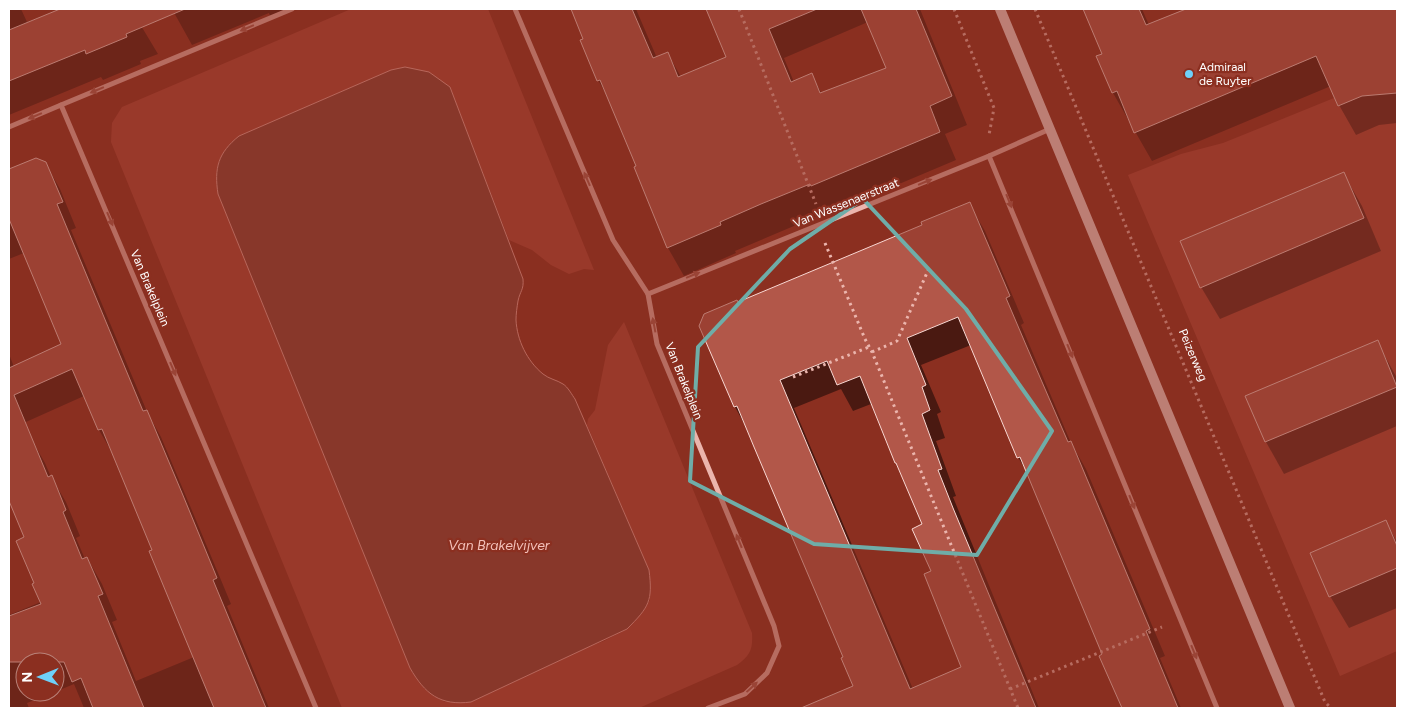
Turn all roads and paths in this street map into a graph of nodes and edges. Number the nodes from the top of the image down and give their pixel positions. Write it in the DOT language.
graph roads {
  1 [pos="292,9"];
  2 [pos="514,9"];
  3 [pos="739,9"];
  4 [pos="954,9"];
  5 [pos="1000,9"];
  6 [pos="1035,9"];
  7 [pos="61,105"];
  8 [pos="9,127"];
  9 [pos="1050,130"];
  10 [pos="989,156"];
  11 [pos="820,224"];
  12 [pos="930,266"];
  13 [pos="648,294"];
  14 [pos="869,347"];
  15 [pos="872,352"];
  16 [pos="793,377"];
  17 [pos="1180,619"];
  18 [pos="1010,689"];
  19 [pos="316,708"];
  20 [pos="708,708"];
  21 [pos="1018,708"];
  22 [pos="1217,708"];
  23 [pos="1290,708"];
  24 [pos="1331,708"];
  1 -- 7 [label="street, one-way"];
  13 -- 2 [label="street, Van Brakelplein, one-way"];
  3 -- 11 [label="path"];
  4 -- 10 [label="path"];
  5 -- 9 [label="main road"];
  6 -- 24 [label="path, Peizerweg"];
  7 -- 8 [label="street, one-way"];
  7 -- 19 [label="street, Van Brakelplein, one-way"];
  9 -- 10 [label="street, Van Wassenaerstraat"];
  9 -- 23 [label="main road"];
  11 -- 10 [label="street, Van Wassenaerstraat, one-way"];
  10 -- 17 [label="street, one-way"];
  13 -- 11 [label="street, Van Wassenaerstraat, one-way"];
  11 -- 14 [label="path"];
  12 -- 15 [label="path"];
  20 -- 13 [label="street, Van Brakelplein, one-way"];
  14 -- 15 [label="path"];
  14 -- 16 [label="path"];
  15 -- 18 [label="path"];
  17 -- 18 [label="path"];
  17 -- 22 [label="street, one-way"];
  18 -- 21 [label="path"];
}
